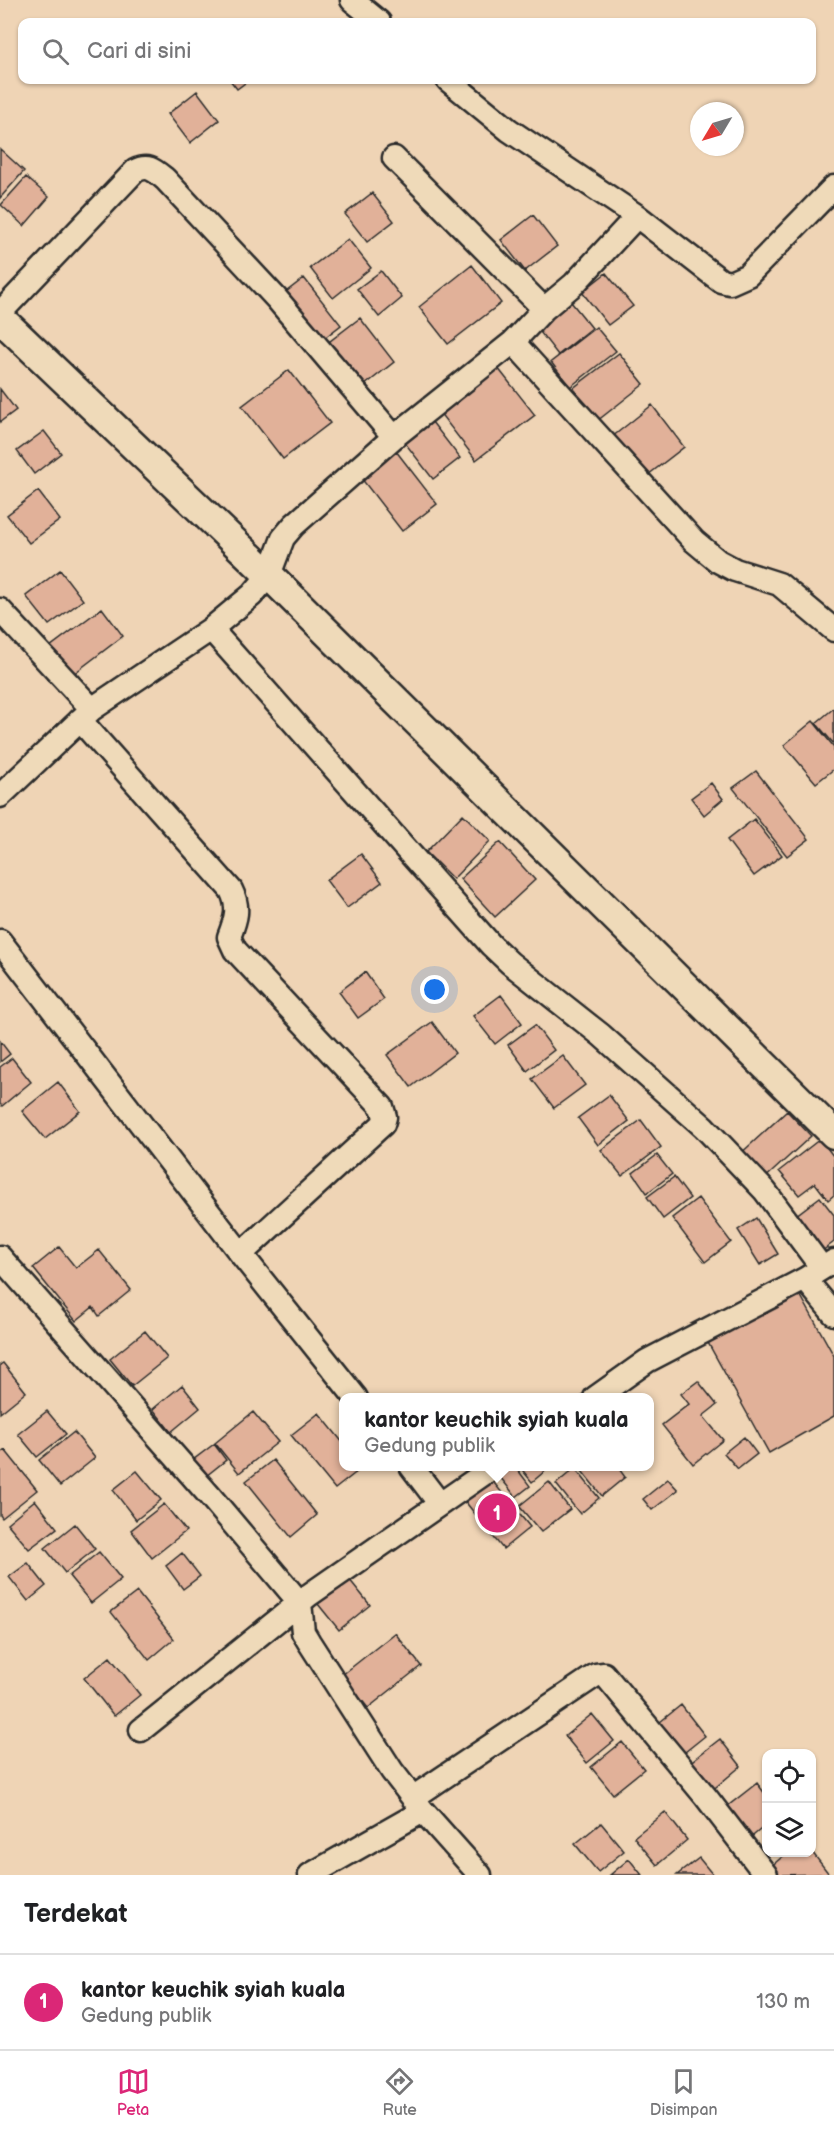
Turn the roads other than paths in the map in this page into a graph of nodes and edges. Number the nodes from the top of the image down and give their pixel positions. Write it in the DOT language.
graph roads {
  1 [pos="352,0"];
  2 [pos="374,18"];
  3 [pos="453,84"];
  4 [pos="394,158"];
  5 [pos="834,187"];
  6 [pos="637,216"];
  7 [pos="544,309"];
  8 [pos="0,313"];
  9 [pos="0,318"];
  10 [pos="513,342"];
  11 [pos="394,437"];
  12 [pos="269,575"];
  13 [pos="0,610"];
  14 [pos="211,629"];
  15 [pos="834,630"];
  16 [pos="86,715"];
  17 [pos="0,796"];
  18 [pos="0,941"];
  19 [pos="834,1134"];
  20 [pos="241,1254"];
  21 [pos="0,1257"];
  22 [pos="820,1269"];
  23 [pos="834,1314"];
  24 [pos="352,1393"];
  25 [pos="602,1393"];
  26 [pos="414,1471"];
  27 [pos="489,1471"];
  28 [pos="440,1504"];
  29 [pos="300,1602"];
  30 [pos="141,1730"];
  31 [pos="419,1804"];
  32 [pos="310,1875"];
  33 [pos="480,1875"];
  34 [pos="766,1875"];
  1 -- 2 [label="street"];
  3 -- 6 [label="street"];
  4 -- 7 [label="street"];
  5 -- 6 [label="street"];
  6 -- 7 [label="street"];
  7 -- 10 [label="street"];
  8 -- 11 [label="street"];
  9 -- 12 [label="street"];
  10 -- 11 [label="street"];
  10 -- 15 [label="street"];
  11 -- 12 [label="street"];
  12 -- 14 [label="street"];
  12 -- 19 [label="street"];
  13 -- 16 [label="street"];
  14 -- 16 [label="street"];
  14 -- 22 [label="street"];
  16 -- 17 [label="street"];
  16 -- 20 [label="street"];
  18 -- 20 [label="street"];
  20 -- 24 [label="street"];
  21 -- 29 [label="street"];
  22 -- 23 [label="street"];
  22 -- 25 [label="street"];
  26 -- 28 [label="street"];
  27 -- 28 [label="street"];
  28 -- 29 [label="street"];
  29 -- 30 [label="street"];
  29 -- 31 [label="street"];
  31 -- 32 [label="street"];
  31 -- 33 [label="street"];
  31 -- 34 [label="street"];
}
